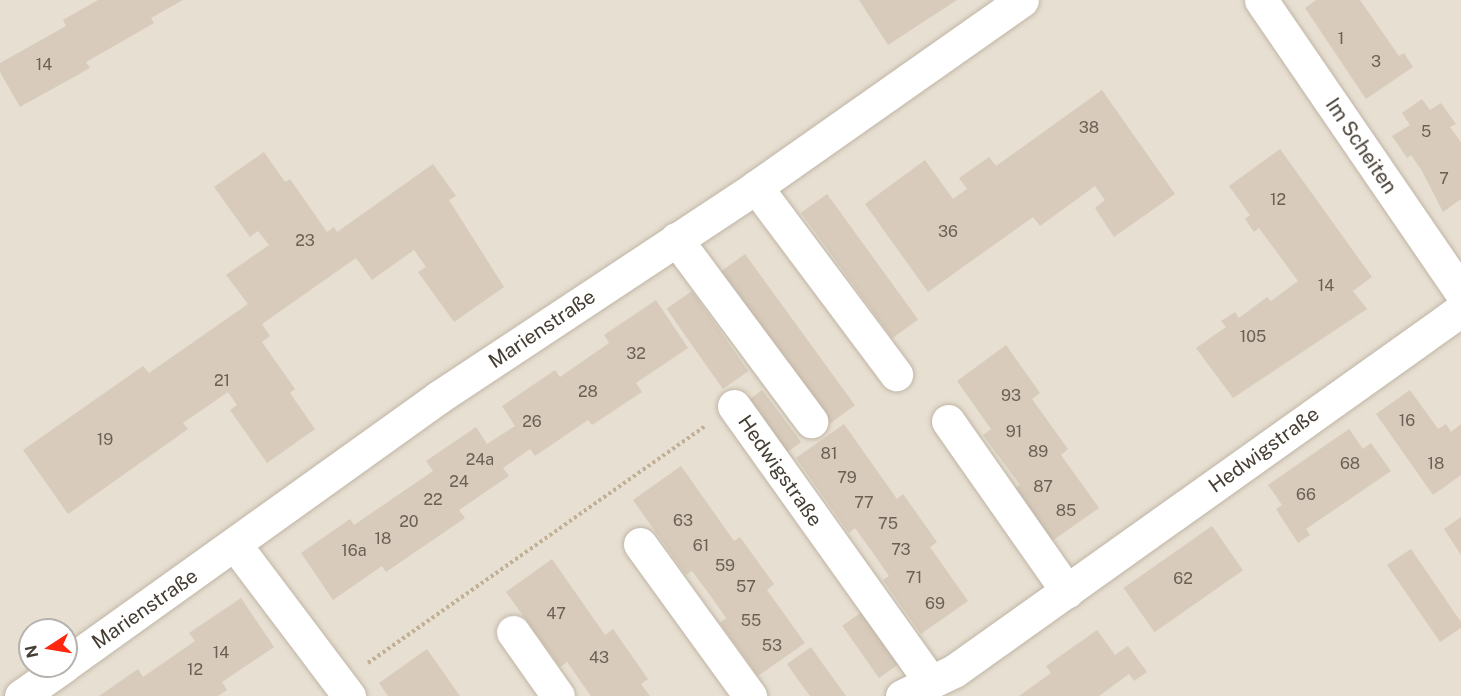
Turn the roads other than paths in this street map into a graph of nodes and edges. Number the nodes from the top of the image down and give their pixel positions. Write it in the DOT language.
graph roads {
  1 [pos="1022,0"];
  2 [pos="1261,0"];
  3 [pos="756,187"];
  4 [pos="676,239"];
  5 [pos="1461,292"];
  6 [pos="1461,310"];
  7 [pos="896,374"];
  8 [pos="734,406"];
  9 [pos="811,421"];
  10 [pos="948,421"];
  11 [pos="640,544"];
  12 [pos="236,546"];
  13 [pos="1067,591"];
  14 [pos="513,632"];
  15 [pos="78,656"];
  16 [pos="47,678"];
  17 [pos="345,689"];
  18 [pos="916,689"];
  19 [pos="21,696"];
  20 [pos="558,696"];
  21 [pos="750,696"];
  1 -- 3 [label="street, Marienstraße"];
  2 -- 5 [label="street, Im Scheiten"];
  3 -- 4 [label="street, Marienstraße"];
  3 -- 7 [label="street"];
  4 -- 9 [label="street"];
  4 -- 12 [label="street, Marienstraße"];
  6 -- 13 [label="street, Hedwigstraße"];
  8 -- 18 [label="street, Hedwigstraße"];
  10 -- 13 [label="street"];
  11 -- 21 [label="street"];
  12 -- 15 [label="street, Marienstraße"];
  12 -- 17 [label="street"];
  13 -- 18 [label="street, Hedwigstraße"];
  14 -- 20 [label="street"];
  16 -- 19 [label="street, Marienstraße"];
}
